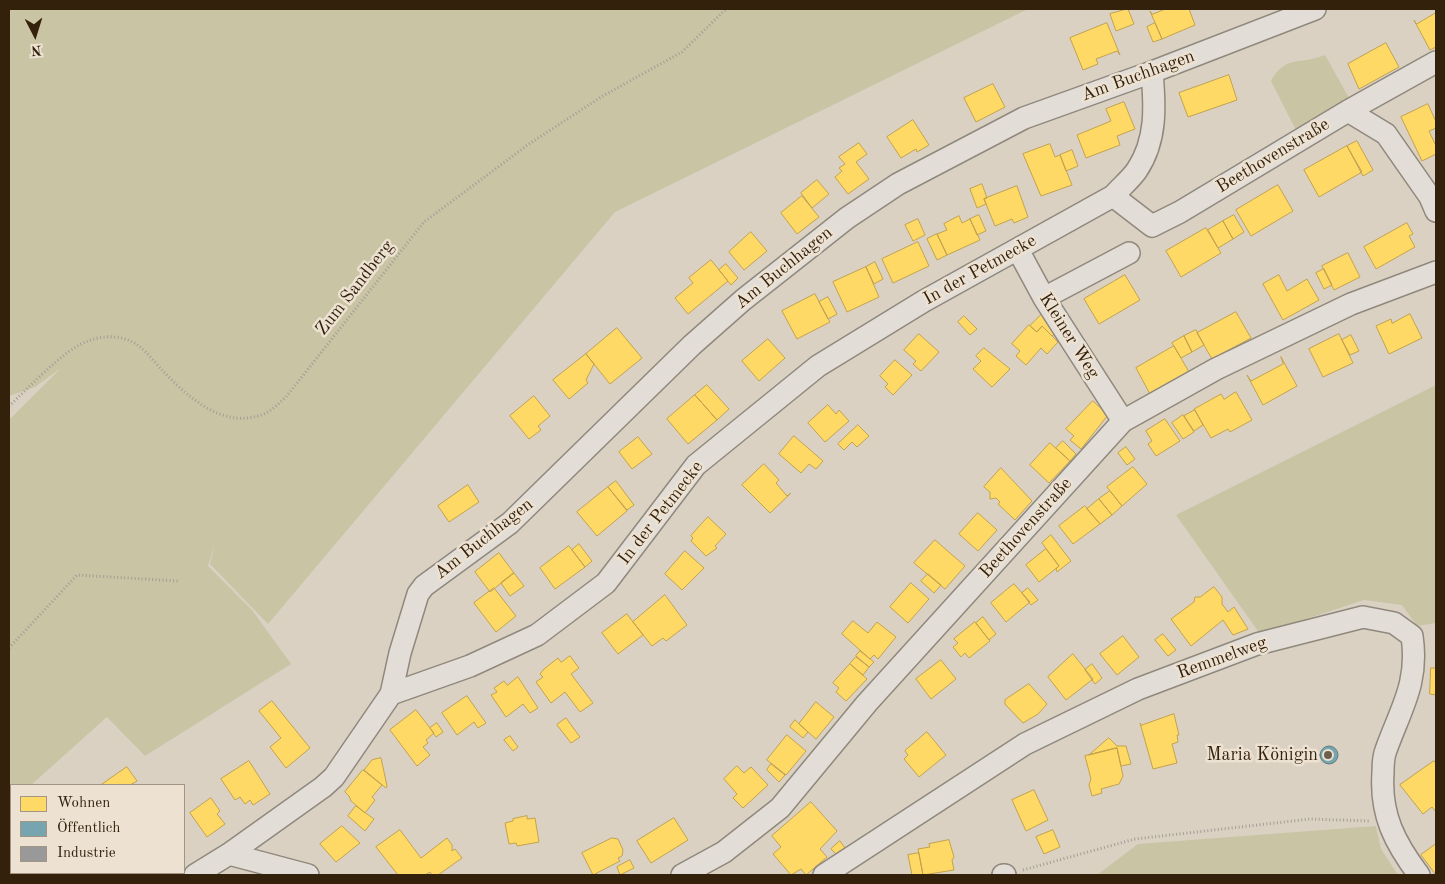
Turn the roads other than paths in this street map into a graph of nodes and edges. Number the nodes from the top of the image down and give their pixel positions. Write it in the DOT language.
graph roads {
  1 [pos="1315,9"];
  2 [pos="1436,62"];
  3 [pos="1152,72"];
  4 [pos="1348,111"];
  5 [pos="1113,196"];
  6 [pos="1436,211"];
  7 [pos="1018,250"];
  8 [pos="1129,253"];
  9 [pos="1436,272"];
  10 [pos="1044,298"];
  11 [pos="1123,421"];
  12 [pos="391,694"];
  13 [pos="229,854"];
  14 [pos="196,875"];
  15 [pos="308,875"];
  16 [pos="682,875"];
  17 [pos="824,875"];
  18 [pos="1419,875"];
  1 -- 3 [label="street, Am Buchhagen"];
  2 -- 4 [label="street, Beethovenstraße"];
  3 -- 5 [label="street, In der Petmecke"];
  3 -- 12 [label="street, Am Buchhagen"];
  4 -- 5 [label="street, Beethovenstraße"];
  4 -- 6 [label="street"];
  5 -- 7 [label="street, In der Petmecke"];
  7 -- 10 [label="street, Kleiner Weg"];
  7 -- 12 [label="street, In der Petmecke"];
  8 -- 10 [label="street"];
  9 -- 11 [label="street, Beethovenstraße"];
  10 -- 11 [label="street, Kleiner Weg"];
  11 -- 16 [label="street, Beethovenstraße"];
  12 -- 13 [label="street"];
  13 -- 14 [label="street"];
  13 -- 15 [label="street"];
  17 -- 18 [label="street, Remmelweg"];
}
